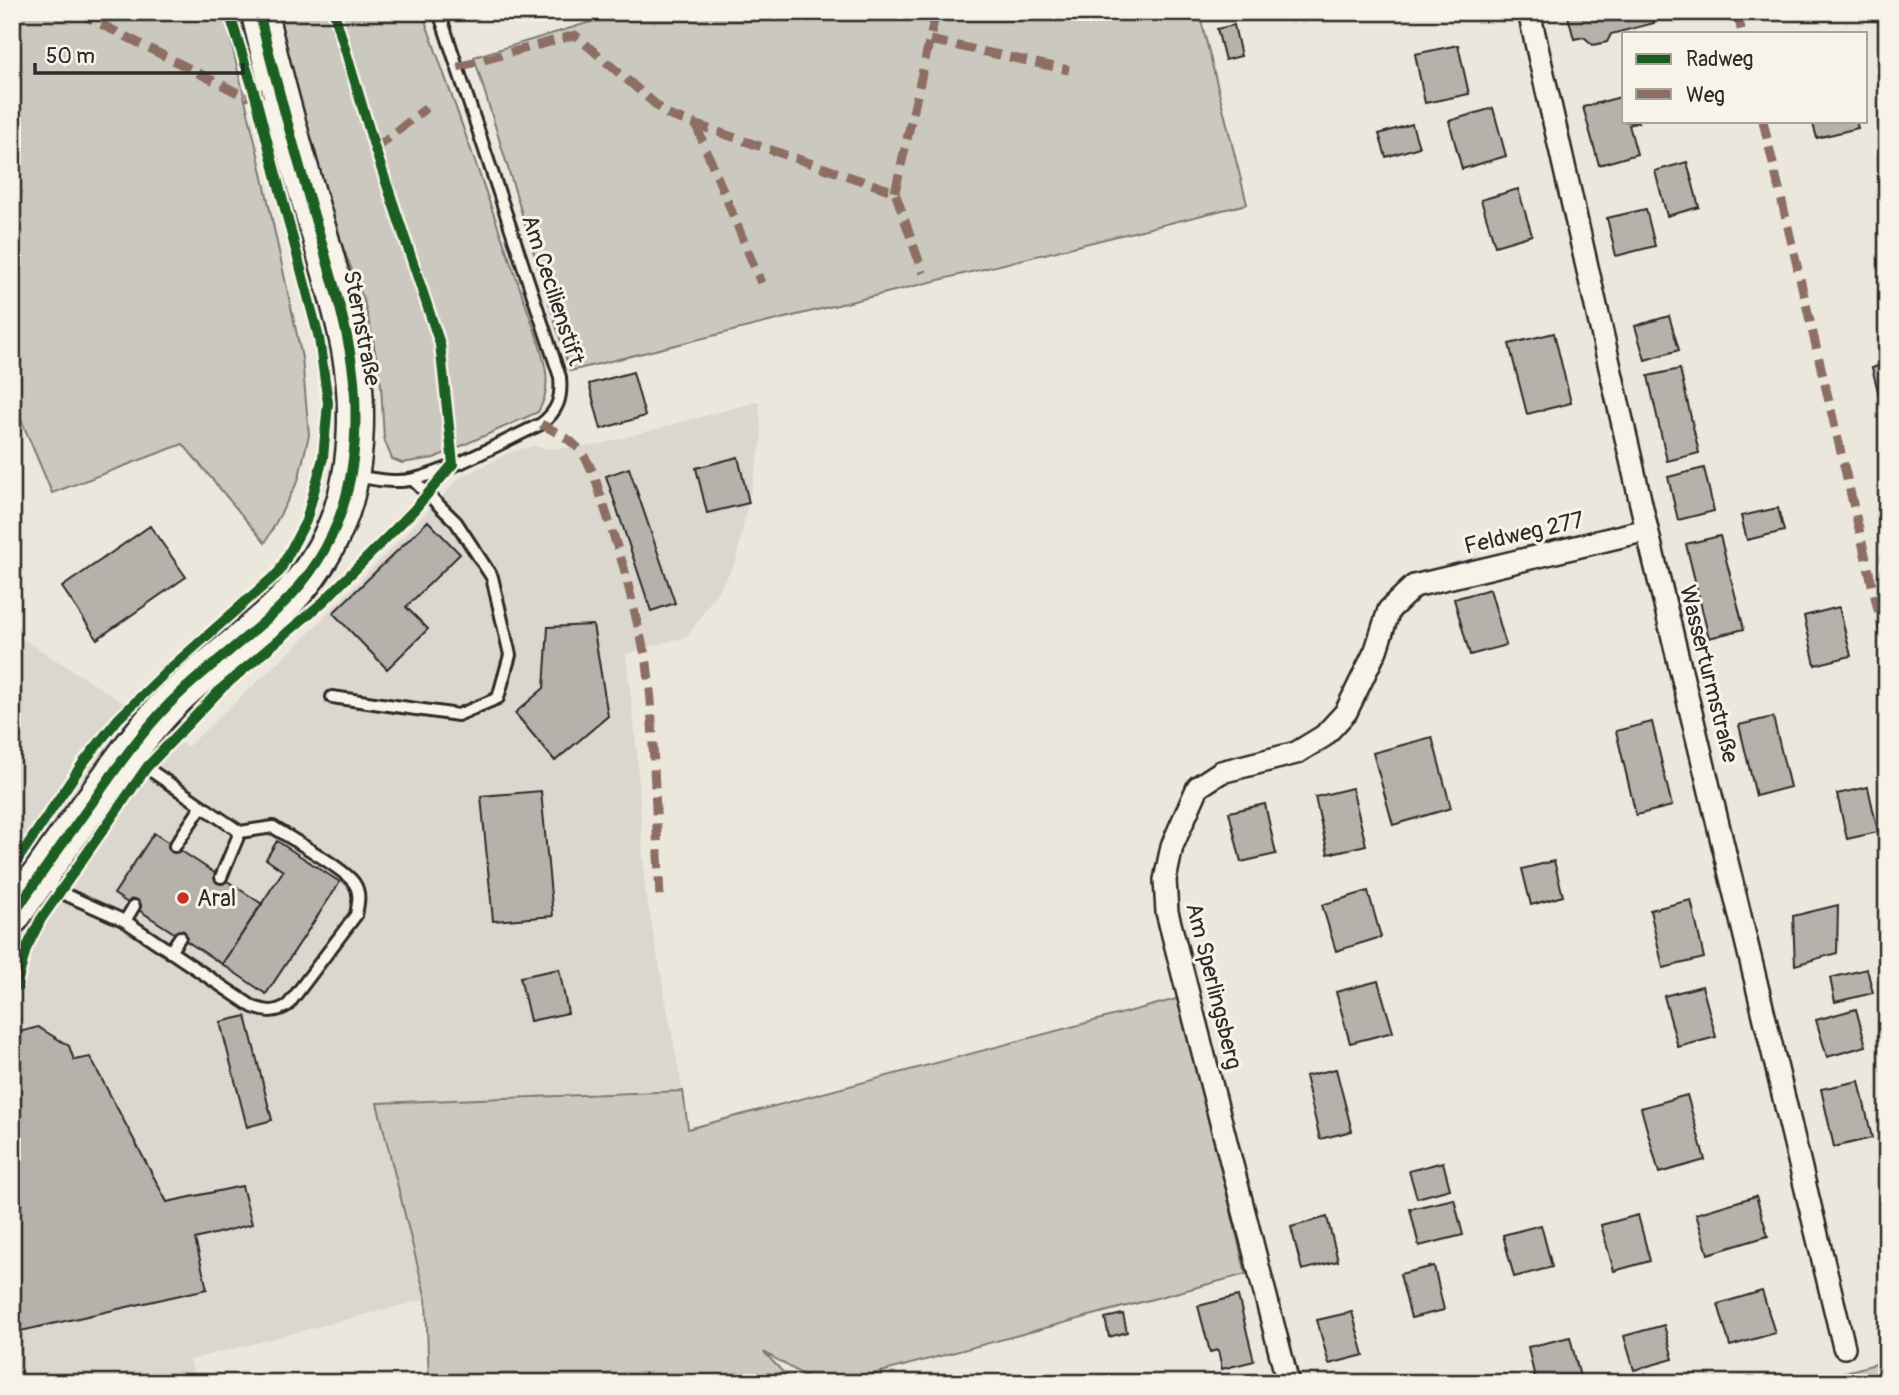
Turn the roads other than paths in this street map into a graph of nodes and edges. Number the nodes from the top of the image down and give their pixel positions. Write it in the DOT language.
graph roads {
  1 [pos="259,12"];
  2 [pos="439,12"];
  3 [pos="1529,12"];
  4 [pos="351,476"];
  5 [pos="413,480"];
  6 [pos="1647,530"];
  7 [pos="1414,586"];
  8 [pos="332,697"];
  9 [pos="127,754"];
  10 [pos="202,806"];
  11 [pos="240,832"];
  12 [pos="175,846"];
  13 [pos="39,877"];
  14 [pos="221,877"];
  15 [pos="134,906"];
  16 [pos="12,916"];
  17 [pos="124,920"];
  18 [pos="180,937"];
  19 [pos="170,952"];
  20 [pos="1844,1347"];
  21 [pos="1288,1383"];
  1 -- 4 [label="main road, Sternstraße"];
  2 -- 5 [label="lane, Am Cecilienstift"];
  3 -- 6 [label="street, Wasserturmstraße"];
  4 -- 5 [label="lane, Am Cecilienstift"];
  4 -- 9 [label="main road, Sternstraße"];
  5 -- 8 [label="lane"];
  6 -- 7 [label="street, Feldweg 277"];
  6 -- 20 [label="street, Wasserturmstraße"];
  7 -- 21 [label="street, Am Sperlingsberg"];
  9 -- 10 [label="lane"];
  9 -- 13 [label="main road, Sternstraße"];
  10 -- 11 [label="lane"];
  10 -- 12 [label="lane"];
  11 -- 14 [label="lane"];
  11 -- 19 [label="lane"];
  13 -- 16 [label="main road, Sternstraße"];
  13 -- 17 [label="lane"];
  15 -- 17 [label="lane"];
  17 -- 19 [label="lane"];
  18 -- 19 [label="lane"];
}
